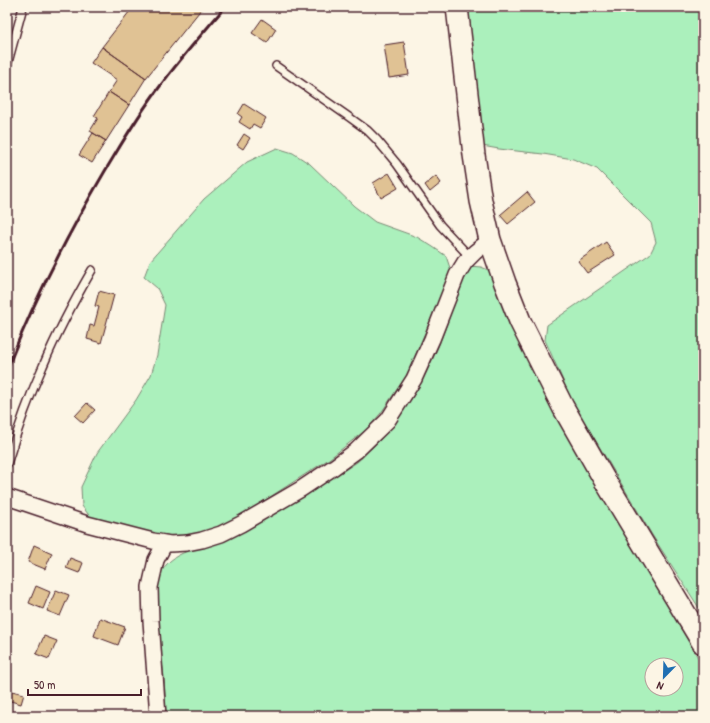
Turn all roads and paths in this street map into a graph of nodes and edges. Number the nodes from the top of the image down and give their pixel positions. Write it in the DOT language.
graph roads {
  1 [pos="23,7"];
  2 [pos="457,7"];
  3 [pos="7,66"];
  4 [pos="276,66"];
  5 [pos="490,240"];
  6 [pos="470,257"];
  7 [pos="92,270"];
  8 [pos="7,464"];
  9 [pos="7,497"];
  10 [pos="164,543"];
  11 [pos="703,643"];
  12 [pos="158,716"];
  1 -- 3 [label="lane"];
  2 -- 5 [label="street"];
  4 -- 6 [label="lane"];
  5 -- 6 [label="street"];
  5 -- 11 [label="street"];
  6 -- 10 [label="street"];
  7 -- 8 [label="lane"];
  9 -- 10 [label="street"];
  10 -- 12 [label="street"];
}
